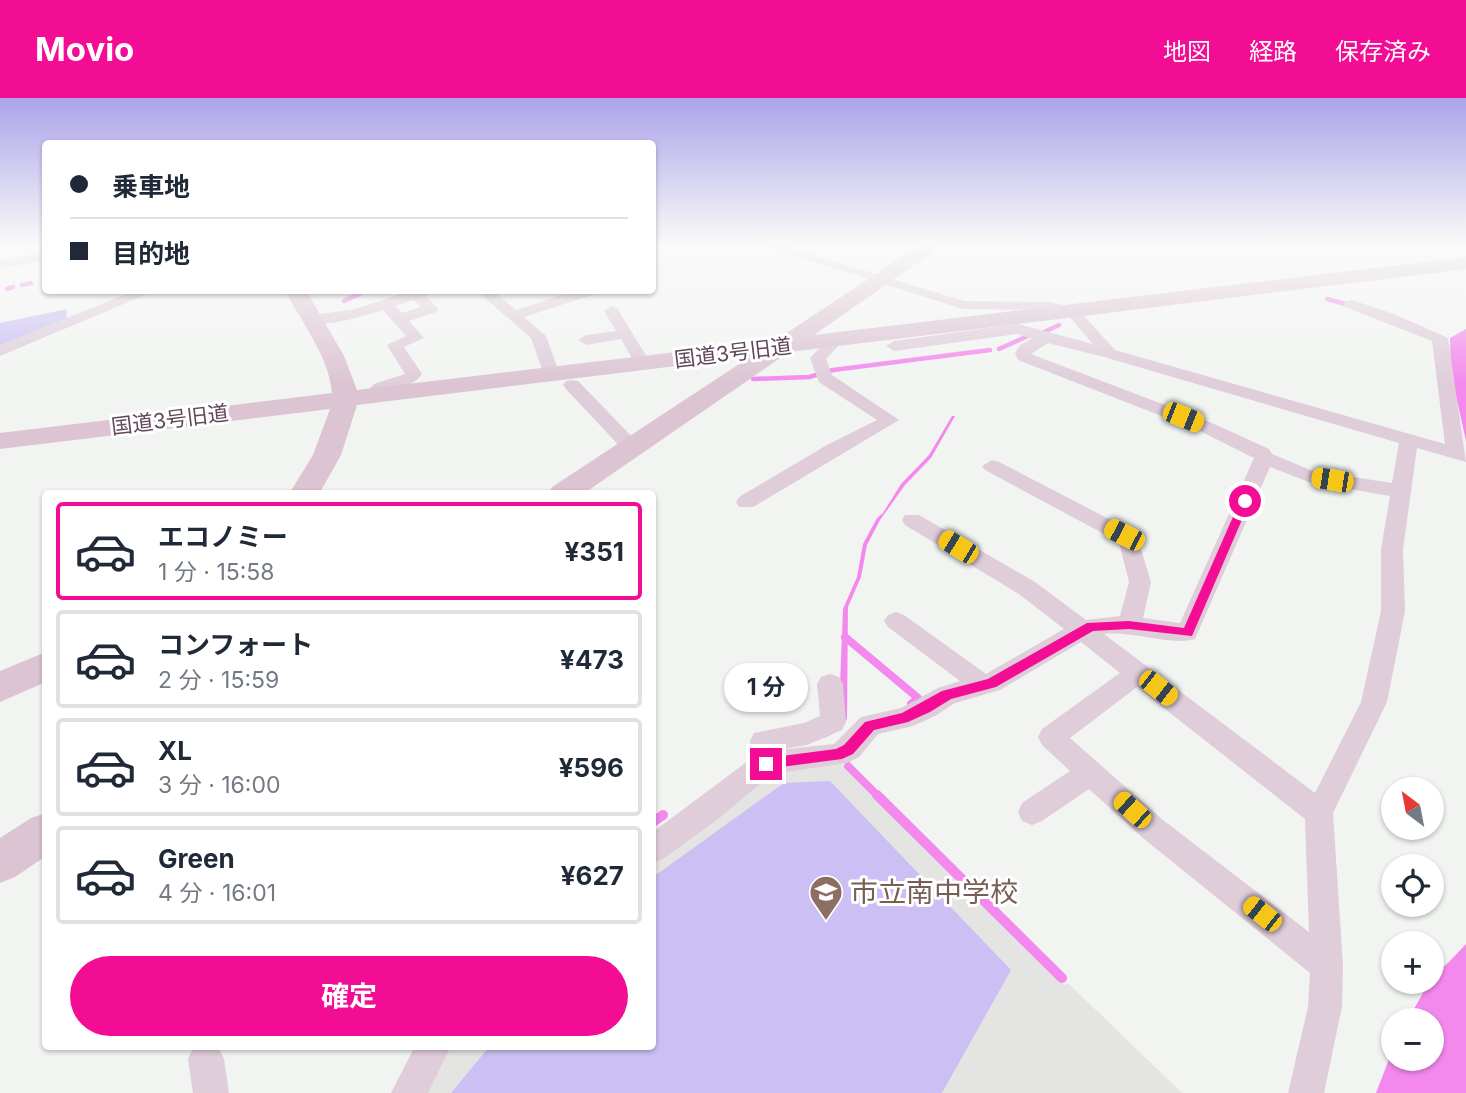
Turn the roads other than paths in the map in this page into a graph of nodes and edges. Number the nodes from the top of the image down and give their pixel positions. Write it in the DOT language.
graph roads {
  1 [pos="876,291"];
  2 [pos="919,291"];
  3 [pos="1233,291"];
  4 [pos="140,294"];
  5 [pos="297,294"];
  6 [pos="488,294"];
  7 [pos="580,294"];
  8 [pos="425,295"];
  9 [pos="1350,304"];
  10 [pos="612,311"];
  11 [pos="1072,311"];
  12 [pos="394,314"];
  13 [pos="514,315"];
  14 [pos="311,320"];
  15 [pos="625,334"];
  16 [pos="859,335"];
  17 [pos="1046,338"];
  18 [pos="586,340"];
  19 [pos="782,347"];
  20 [pos="0,351"];
  21 [pos="1109,354"];
  22 [pos="905,361"];
  23 [pos="643,365"];
  24 [pos="562,380"];
  25 [pos="372,396"];
  26 [pos="344,399"];
  27 [pos="1409,440"];
  28 [pos="0,441"];
  29 [pos="632,448"];
  30 [pos="1461,454"];
  31 [pos="1264,458"];
  32 [pos="992,466"];
  33 [pos="306,490"];
  34 [pos="568,490"];
  35 [pos="1401,491"];
  36 [pos="746,502"];
  37 [pos="912,520"];
  38 [pos="1124,535"];
  39 [pos="1097,540"];
  40 [pos="896,621"];
  41 [pos="1129,625"];
  42 [pos="1083,630"];
  43 [pos="42,668"];
  44 [pos="1138,673"];
  45 [pos="830,684"];
  46 [pos="983,685"];
  47 [pos="0,687"];
  48 [pos="766,764"];
  49 [pos="1090,773"];
  50 [pos="1032,812"];
  51 [pos="1318,813"];
  52 [pos="42,835"];
  53 [pos="656,847"];
  54 [pos="0,862"];
  55 [pos="1327,965"];
  56 [pos="432,1050"];
  57 [pos="409,1093"];
  58 [pos="1306,1093"];
  1 -- 16 [label="street"];
  2 -- 11 [label="street"];
  3 -- 11 [label="street, 国道3号旧道"];
  4 -- 20 [label="street"];
  5 -- 14 [label="street"];
  6 -- 13 [label="street"];
  7 -- 13 [label="street"];
  8 -- 12 [label="street"];
  8 -- 14 [label="street"];
  9 -- 30 [label="street"];
  10 -- 15 [label="street"];
  11 -- 16 [label="street, 国道3号旧道"];
  11 -- 21 [label="street"];
  12 -- 25 [label="street"];
  13 -- 24 [label="street"];
  14 -- 26 [label="street"];
  15 -- 18 [label="street"];
  15 -- 23 [label="street"];
  16 -- 17 [label="street"];
  16 -- 19 [label="street, 国道3号旧道"];
  16 -- 22 [label="street"];
  16 -- 36 [label="street"];
  17 -- 21 [label="street"];
  17 -- 31 [label="street"];
  19 -- 23 [label="street, 国道3号旧道"];
  19 -- 29 [label="street"];
  21 -- 27 [label="street"];
  23 -- 24 [label="street, 国道3号旧道"];
  24 -- 25 [label="street, 国道3号旧道"];
  24 -- 29 [label="street"];
  25 -- 26 [label="street, 国道3号旧道"];
  26 -- 28 [label="street, 国道3号旧道"];
  26 -- 33 [label="street"];
  27 -- 30 [label="street"];
  27 -- 35 [label="street"];
  29 -- 34 [label="street"];
  31 -- 35 [label="street"];
  31 -- 41 [label="street"];
  32 -- 38 [label="street"];
  35 -- 51 [label="street"];
  37 -- 42 [label="street"];
  38 -- 39 [label="street"];
  38 -- 41 [label="street"];
  40 -- 46 [label="street"];
  41 -- 42 [label="street"];
  42 -- 44 [label="street"];
  42 -- 46 [label="street"];
  43 -- 47 [label="street"];
  44 -- 49 [label="street"];
  44 -- 51 [label="street"];
  45 -- 48 [label="street"];
  46 -- 48 [label="street"];
  48 -- 53 [label="street"];
  49 -- 50 [label="street"];
  49 -- 55 [label="street"];
  51 -- 55 [label="street"];
  52 -- 54 [label="street"];
  55 -- 58 [label="street"];
  56 -- 57 [label="street"];
}
